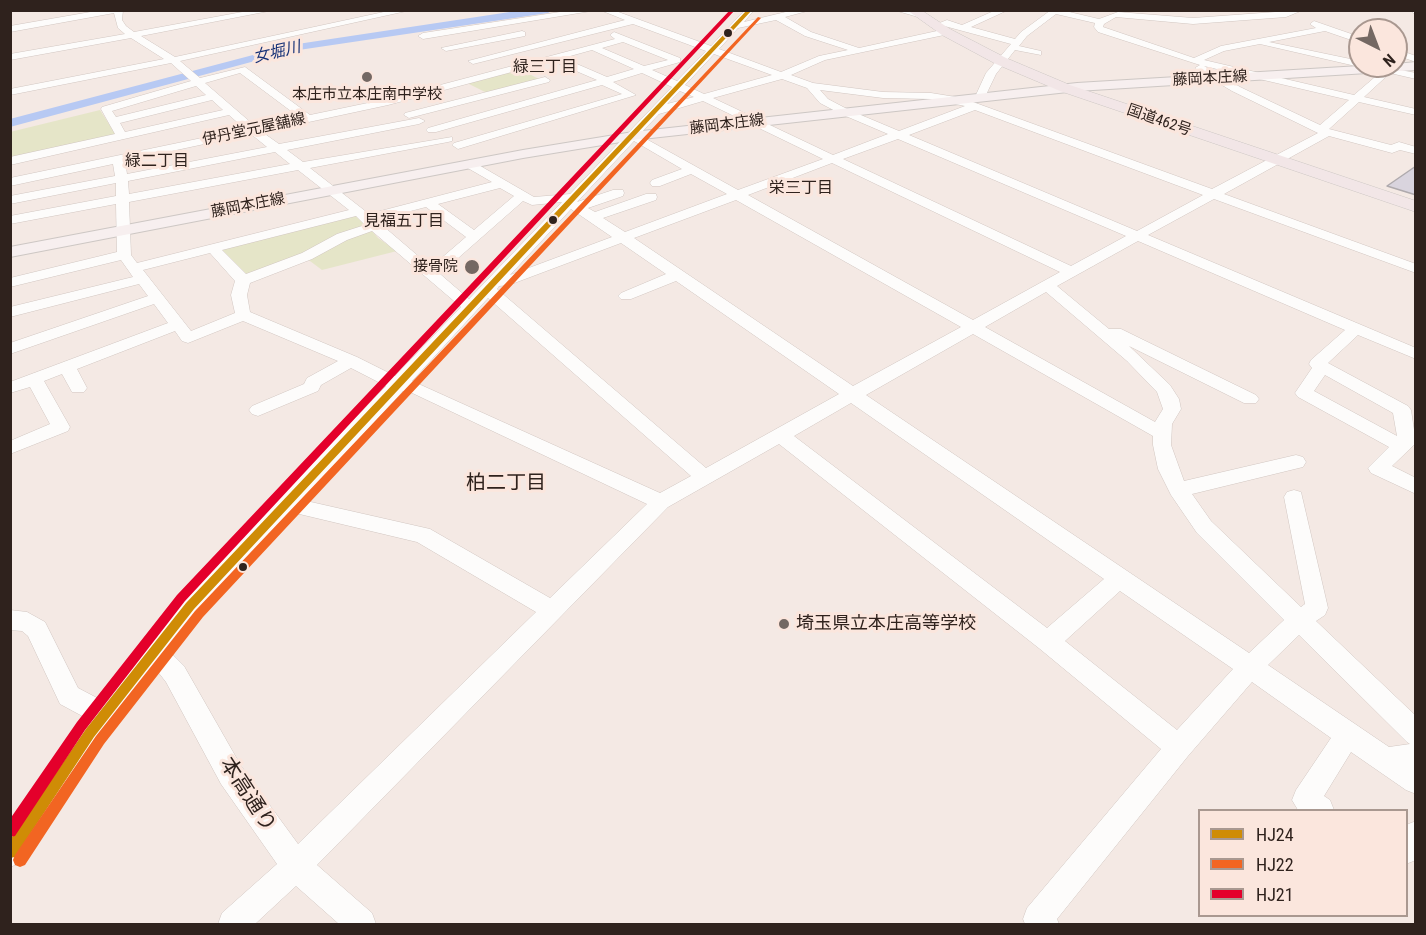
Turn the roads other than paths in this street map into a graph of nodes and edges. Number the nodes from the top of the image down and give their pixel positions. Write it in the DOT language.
graph roads {
  1 [pos="270,10"];
  2 [pos="407,10"];
  3 [pos="593,10"];
  4 [pos="604,10"];
  5 [pos="637,10"];
  6 [pos="750,10"];
  7 [pos="807,10"];
  8 [pos="898,10"];
  9 [pos="1004,10"];
  10 [pos="1131,10"];
  11 [pos="1299,10"];
  12 [pos="118,11"];
  13 [pos="1057,11"];
  14 [pos="917,12"];
  15 [pos="380,13"];
  16 [pos="1286,14"];
  17 [pos="618,15"];
  18 [pos="1118,15"];
  19 [pos="561,16"];
  20 [pos="778,17"];
  21 [pos="520,21"];
  22 [pos="633,21"];
  23 [pos="1193,21"];
  24 [pos="1100,22"];
  25 [pos="398,23"];
  26 [pos="736,26"];
  27 [pos="944,28"];
  28 [pos="962,28"];
  29 [pos="1217,28"];
  30 [pos="1327,28"];
  31 [pos="10,29"];
  32 [pos="598,29"];
  33 [pos="531,32"];
  34 [pos="134,36"];
  35 [pos="1348,36"];
  36 [pos="564,38"];
  37 [pos="624,39"];
  38 [pos="1260,42"];
  39 [pos="592,47"];
  40 [pos="446,48"];
  41 [pos="713,50"];
  42 [pos="863,50"];
  43 [pos="1009,52"];
  44 [pos="1038,52"];
  45 [pos="10,57"];
  46 [pos="554,58"];
  47 [pos="173,60"];
  48 [pos="472,61"];
  49 [pos="674,61"];
  50 [pos="1194,61"];
  51 [pos="1348,61"];
  52 [pos="519,67"];
  53 [pos="695,69"];
  54 [pos="1348,70"];
  55 [pos="644,71"];
  56 [pos="496,74"];
  57 [pos="780,76"];
  58 [pos="1262,76"];
  59 [pos="1415,76"];
  60 [pos="1216,78"];
  61 [pos="1371,78"];
  62 [pos="545,80"];
  63 [pos="196,81"];
  64 [pos="463,82"];
  65 [pos="607,82"];
  66 [pos="1406,85"];
  67 [pos="679,86"];
  68 [pos="811,86"];
  69 [pos="1071,88"];
  70 [pos="10,92"];
  71 [pos="570,93"];
  72 [pos="1397,94"];
  73 [pos="487,95"];
  74 [pos="214,96"];
  75 [pos="704,98"];
  76 [pos="1356,98"];
  77 [pos="958,99"];
  78 [pos="977,101"];
  79 [pos="388,102"];
  80 [pos="1386,105"];
  81 [pos="231,111"];
  82 [pos="656,111"];
  83 [pos="845,112"];
  84 [pos="1416,112"];
  85 [pos="308,118"];
  86 [pos="414,118"];
  87 [pos="114,121"];
  88 [pos="753,121"];
  89 [pos="432,130"];
  90 [pos="254,131"];
  91 [pos="1324,131"];
  92 [pos="122,135"];
  93 [pos="898,135"];
  94 [pos="633,136"];
  95 [pos="453,142"];
  96 [pos="277,149"];
  97 [pos="1416,151"];
  98 [pos="1281,158"];
  99 [pos="118,159"];
  100 [pos="834,159"];
  101 [pos="10,161"];
  102 [pos="476,163"];
  103 [pos="303,167"];
  104 [pos="690,170"];
  105 [pos="122,179"];
  106 [pos="10,182"];
  107 [pos="502,183"];
  108 [pos="656,183"];
  109 [pos="333,190"];
  110 [pos="618,193"];
  111 [pos="1214,194"];
  112 [pos="523,195"];
  113 [pos="736,195"];
  114 [pos="651,197"];
  115 [pos="10,200"];
  116 [pos="122,200"];
  117 [pos="429,203"];
  118 [pos="574,203"];
  119 [pos="1416,204"];
  120 [pos="593,217"];
  121 [pos="367,218"];
  122 [pos="10,220"];
  123 [pos="123,230"];
  124 [pos="473,236"];
  125 [pos="1137,236"];
  126 [pos="623,238"];
  127 [pos="213,248"];
  128 [pos="10,252"];
  129 [pos="133,267"];
  130 [pos="1416,269"];
  131 [pos="1071,272"];
  132 [pos="432,274"];
  133 [pos="677,274"];
  134 [pos="243,280"];
  135 [pos="10,283"];
  136 [pos="1047,285"];
  137 [pos="492,286"];
  138 [pos="626,296"];
  139 [pos="156,298"];
  140 [pos="470,308"];
  141 [pos="10,312"];
  142 [pos="243,315"];
  143 [pos="1084,317"];
  144 [pos="177,325"];
  145 [pos="971,327"];
  146 [pos="1356,329"];
  147 [pos="10,349"];
  148 [pos="1416,354"];
  149 [pos="351,361"];
  150 [pos="1322,366"];
  151 [pos="67,367"];
  152 [pos="34,379"];
  153 [pos="399,385"];
  154 [pos="10,388"];
  155 [pos="78,388"];
  156 [pos="851,395"];
  157 [pos="1250,399"];
  158 [pos="258,410"];
  159 [pos="1163,434"];
  160 [pos="779,435"];
  161 [pos="1401,446"];
  162 [pos="10,447"];
  163 [pos="1296,462"];
  164 [pos="704,477"];
  165 [pos="1416,487"];
  166 [pos="1178,490"];
  167 [pos="1294,497"];
  168 [pos="661,502"];
  169 [pos="286,504"];
  170 [pos="1120,578"];
  171 [pos="553,611"];
  172 [pos="1300,619"];
  173 [pos="10,620"];
  174 [pos="1048,642"];
  175 [pos="151,653"];
  176 [pos="1250,667"];
  177 [pos="104,714"];
  178 [pos="1412,728"];
  179 [pos="1348,734"];
  180 [pos="1179,747"];
  181 [pos="1416,755"];
  182 [pos="1386,760"];
  183 [pos="1416,781"];
  184 [pos="1319,809"];
  185 [pos="10,853"];
  186 [pos="296,866"];
  187 [pos="233,924"];
  188 [pos="361,924"];
  189 [pos="1044,924"];
  1 -- 34 [label="street"];
  2 -- 15 [label="street"];
  3 -- 19 [label="street"];
  4 -- 17 [label="street"];
  5 -- 17 [label="street"];
  6 -- 26 [label="street"];
  7 -- 20 [label="street"];
  8 -- 14 [label="street"];
  9 -- 28 [label="street"];
  10 -- 18 [label="street"];
  11 -- 16 [label="street"];
  12 -- 31 [label="street"];
  12 -- 34 [label="street"];
  13 -- 24 [label="street"];
  13 -- 43 [label="street"];
  14 -- 27 [label="highway, 国道462号"];
  15 -- 25 [label="street"];
  15 -- 47 [label="street"];
  16 -- 23 [label="street"];
  16 -- 30 [label="street"];
  17 -- 22 [label="street"];
  18 -- 23 [label="street"];
  18 -- 24 [label="street"];
  19 -- 21 [label="street"];
  19 -- 32 [label="street"];
  20 -- 26 [label="street"];
  20 -- 42 [label="street"];
  21 -- 36 [label="street"];
  21 -- 40 [label="street"];
  22 -- 32 [label="street"];
  22 -- 41 [label="street"];
  23 -- 29 [label="street"];
  24 -- 50 [label="street"];
  26 -- 41 [label="street"];
  27 -- 28 [label="street"];
  27 -- 42 [label="street"];
  27 -- 43 [label="highway, 国道462号"];
  28 -- 43 [label="street"];
  30 -- 35 [label="street"];
  30 -- 38 [label="street"];
  32 -- 36 [label="street"];
  32 -- 37 [label="street"];
  33 -- 40 [label="street"];
  34 -- 45 [label="street"];
  34 -- 47 [label="street"];
  36 -- 48 [label="street"];
  37 -- 39 [label="street, 伊丹堂元屋舗線"];
  37 -- 49 [label="street"];
  38 -- 50 [label="street"];
  38 -- 51 [label="street"];
  39 -- 46 [label="street, 伊丹堂元屋舗線"];
  39 -- 55 [label="street"];
  40 -- 48 [label="street"];
  41 -- 53 [label="street"];
  41 -- 57 [label="street"];
  42 -- 57 [label="street"];
  43 -- 44 [label="street"];
  43 -- 69 [label="highway, 国道462号"];
  43 -- 78 [label="street"];
  46 -- 52 [label="street, 伊丹堂元屋舗線"];
  46 -- 65 [label="street"];
  47 -- 63 [label="street"];
  47 -- 70 [label="street"];
  48 -- 56 [label="street"];
  49 -- 53 [label="street"];
  49 -- 55 [label="street"];
  50 -- 58 [label="street"];
  50 -- 60 [label="street"];
  52 -- 56 [label="street, 伊丹堂元屋舗線"];
  52 -- 62 [label="street"];
  53 -- 67 [label="street"];
  54 -- 58 [label="main road, 藤岡本庄線"];
  55 -- 65 [label="street"];
  55 -- 67 [label="street"];
  56 -- 64 [label="street, 伊丹堂元屋舗線"];
  57 -- 68 [label="street"];
  57 -- 75 [label="street"];
  58 -- 60 [label="main road, 藤岡本庄線"];
  58 -- 76 [label="street"];
  59 -- 66 [label="street"];
  60 -- 69 [label="main road, 藤岡本庄線"];
  60 -- 91 [label="street"];
  61 -- 76 [label="street"];
  62 -- 71 [label="street"];
  62 -- 73 [label="street"];
  63 -- 74 [label="street"];
  63 -- 85 [label="street"];
  63 -- 87 [label="street"];
  64 -- 73 [label="street"];
  64 -- 79 [label="street, 伊丹堂元屋舗線"];
  65 -- 71 [label="street"];
  65 -- 95 [label="street"];
  67 -- 75 [label="street"];
  67 -- 82 [label="street"];
  68 -- 77 [label="street"];
  68 -- 83 [label="street"];
  69 -- 78 [label="main road, 藤岡本庄線"];
  69 -- 98 [label="highway, 国道462号"];
  71 -- 89 [label="street"];
  72 -- 80 [label="street"];
  73 -- 86 [label="street"];
  74 -- 81 [label="street"];
  74 -- 87 [label="street"];
  75 -- 82 [label="street"];
  75 -- 88 [label="street"];
  76 -- 80 [label="street"];
  76 -- 91 [label="street"];
  77 -- 78 [label="main road, 藤岡本庄線"];
  77 -- 83 [label="main road, 藤岡本庄線"];
  78 -- 93 [label="street"];
  78 -- 111 [label="street"];
  79 -- 85 [label="street, 伊丹堂元屋舗線"];
  79 -- 86 [label="street"];
  80 -- 84 [label="street"];
  81 -- 90 [label="street"];
  81 -- 92 [label="street"];
  82 -- 94 [label="street"];
  83 -- 88 [label="main road, 藤岡本庄線"];
  83 -- 93 [label="street"];
  85 -- 90 [label="street, 伊丹堂元屋舗線"];
  86 -- 89 [label="street"];
  86 -- 96 [label="street"];
  87 -- 92 [label="street"];
  88 -- 94 [label="main road, 藤岡本庄線"];
  88 -- 100 [label="street"];
  89 -- 95 [label="street"];
  90 -- 96 [label="street"];
  90 -- 99 [label="street, 伊丹堂元屋舗線"];
  91 -- 97 [label="street"];
  91 -- 98 [label="street"];
  92 -- 101 [label="street"];
  93 -- 100 [label="street"];
  93 -- 125 [label="street"];
  94 -- 102 [label="main road, 藤岡本庄線"];
  94 -- 104 [label="street"];
  94 -- 118 [label="street"];
  95 -- 102 [label="street"];
  95 -- 103 [label="street"];
  96 -- 103 [label="street"];
  96 -- 105 [label="street"];
  98 -- 111 [label="street"];
  98 -- 119 [label="highway, 国道462号"];
  99 -- 105 [label="street"];
  99 -- 106 [label="street, 伊丹堂元屋舗線"];
  100 -- 113 [label="street"];
  100 -- 131 [label="street"];
  102 -- 107 [label="street"];
  102 -- 109 [label="main road, 藤岡本庄線"];
  103 -- 109 [label="street"];
  103 -- 116 [label="street"];
  104 -- 108 [label="street"];
  104 -- 113 [label="street"];
  105 -- 115 [label="street"];
  105 -- 116 [label="street"];
  107 -- 112 [label="street"];
  107 -- 117 [label="street"];
  109 -- 121 [label="street"];
  109 -- 123 [label="main road, 藤岡本庄線"];
  110 -- 118 [label="street"];
  111 -- 125 [label="street"];
  111 -- 130 [label="street"];
  112 -- 118 [label="street"];
  112 -- 124 [label="street"];
  113 -- 126 [label="street"];
  113 -- 145 [label="street"];
  114 -- 120 [label="street"];
  116 -- 122 [label="street"];
  116 -- 123 [label="street"];
  117 -- 121 [label="street"];
  117 -- 124 [label="street"];
  118 -- 120 [label="street"];
  118 -- 137 [label="street"];
  120 -- 126 [label="street"];
  121 -- 127 [label="street"];
  121 -- 132 [label="street"];
  121 -- 134 [label="street"];
  123 -- 128 [label="main road, 藤岡本庄線"];
  123 -- 129 [label="street"];
  124 -- 132 [label="street"];
  125 -- 131 [label="street"];
  125 -- 146 [label="street"];
  126 -- 133 [label="street"];
  126 -- 137 [label="street"];
  127 -- 129 [label="street"];
  127 -- 134 [label="street"];
  129 -- 135 [label="street"];
  129 -- 139 [label="street"];
  129 -- 141 [label="street"];
  131 -- 136 [label="street"];
  132 -- 140 [label="street"];
  133 -- 138 [label="street"];
  133 -- 156 [label="street"];
  134 -- 142 [label="street"];
  136 -- 143 [label="street"];
  136 -- 145 [label="street"];
  137 -- 140 [label="street"];
  137 -- 164 [label="street"];
  139 -- 144 [label="street"];
  139 -- 147 [label="street"];
  140 -- 153 [label="street"];
  142 -- 144 [label="street"];
  142 -- 149 [label="street"];
  143 -- 157 [label="street"];
  143 -- 159 [label="street"];
  144 -- 151 [label="street"];
  145 -- 156 [label="street"];
  145 -- 159 [label="street"];
  146 -- 148 [label="street"];
  146 -- 150 [label="street"];
  149 -- 153 [label="street"];
  149 -- 158 [label="street"];
  150 -- 161 [label="street"];
  150 -- 161 [label="street"];
  151 -- 152 [label="street"];
  151 -- 155 [label="street"];
  152 -- 154 [label="street"];
  152 -- 162 [label="street"];
  153 -- 168 [label="street"];
  153 -- 169 [label="street"];
  156 -- 160 [label="street"];
  156 -- 170 [label="street"];
  159 -- 166 [label="street"];
  160 -- 164 [label="street"];
  160 -- 174 [label="street"];
  161 -- 165 [label="street"];
  163 -- 166 [label="street"];
  164 -- 168 [label="street"];
  166 -- 172 [label="street"];
  167 -- 172 [label="street"];
  168 -- 171 [label="street"];
  169 -- 171 [label="street"];
  169 -- 175 [label="street"];
  170 -- 174 [label="street"];
  170 -- 176 [label="street"];
  171 -- 186 [label="street"];
  172 -- 176 [label="street"];
  172 -- 178 [label="street"];
  173 -- 177 [label="street"];
  174 -- 180 [label="street"];
  175 -- 177 [label="street"];
  175 -- 186 [label="street, 本高通り"];
  176 -- 179 [label="street"];
  176 -- 180 [label="street"];
  177 -- 185 [label="street"];
  179 -- 182 [label="street"];
  179 -- 184 [label="street"];
  180 -- 189 [label="street"];
  181 -- 182 [label="street"];
  182 -- 183 [label="street"];
  186 -- 187 [label="street"];
  186 -- 188 [label="street, 本高通り"];
}
